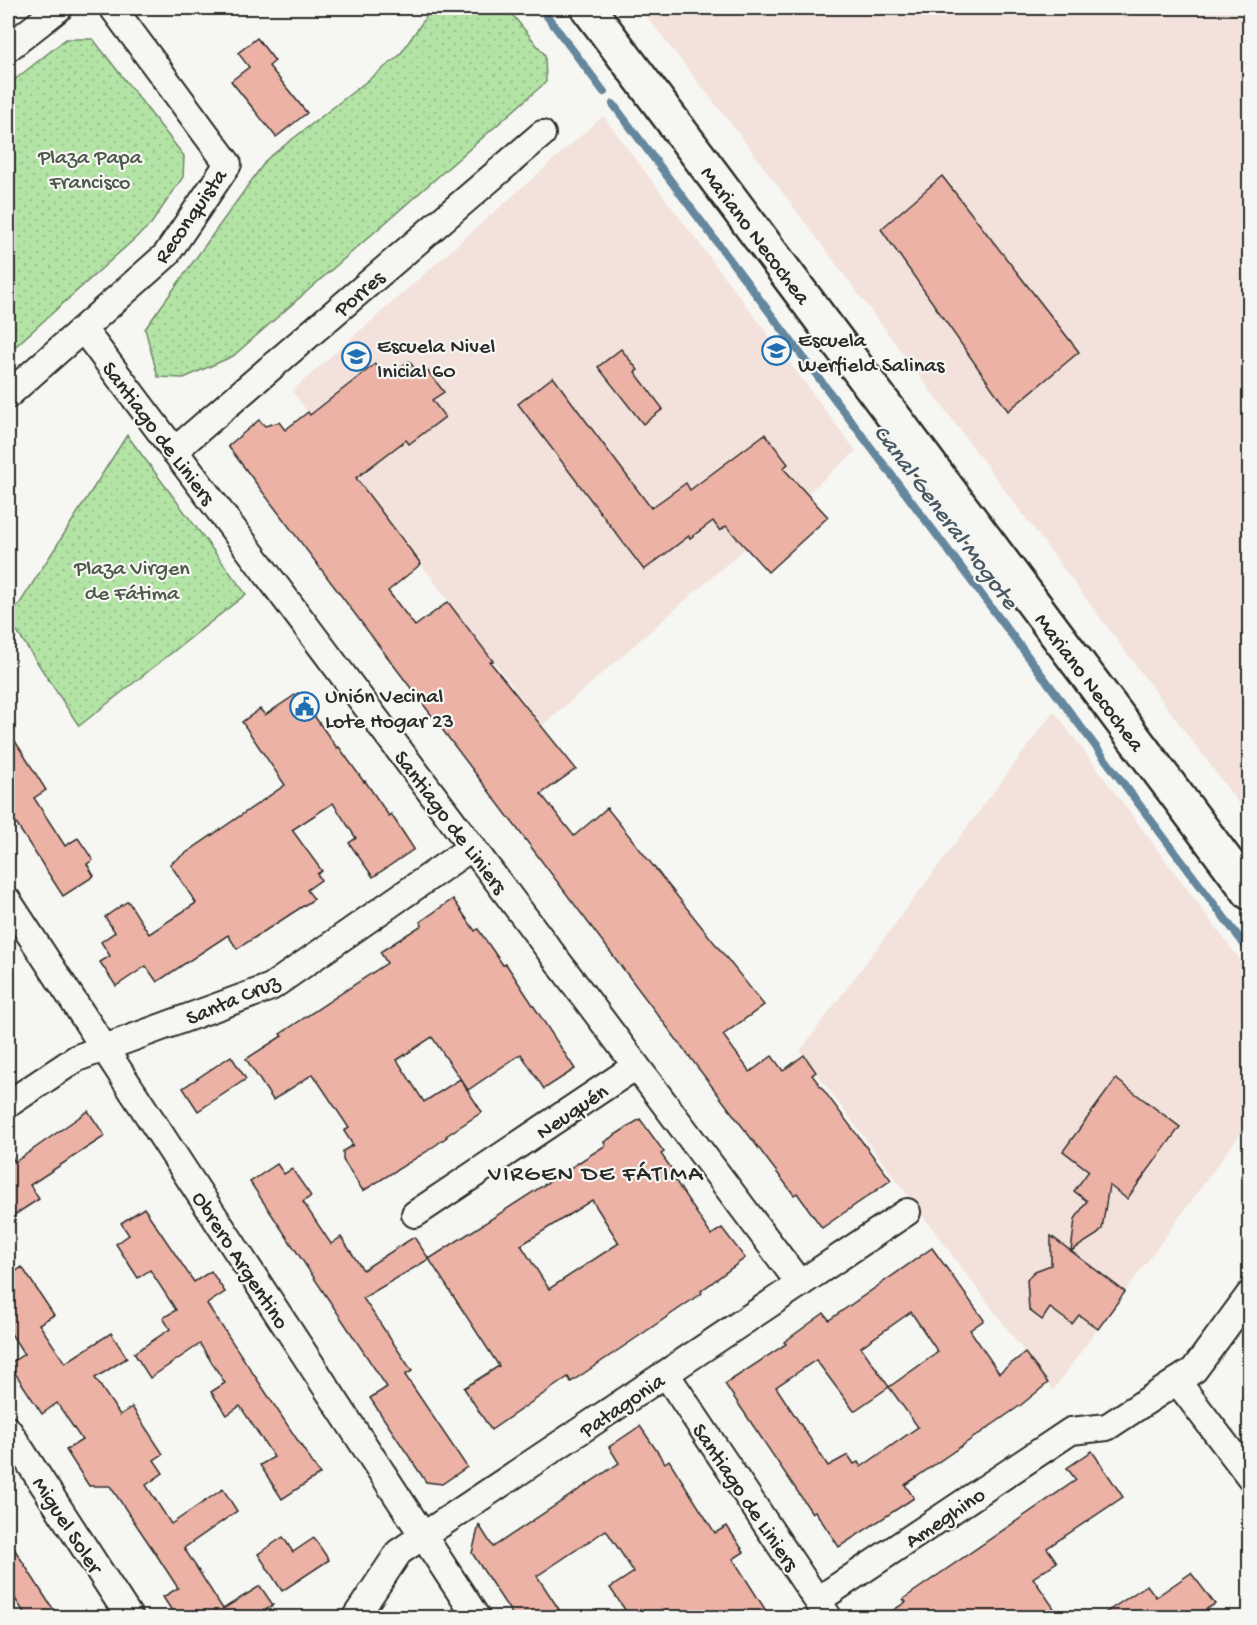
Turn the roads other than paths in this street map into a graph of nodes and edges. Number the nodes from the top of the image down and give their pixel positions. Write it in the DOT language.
graph roads {
  1 [pos="59,8"];
  2 [pos="113,8"];
  3 [pos="588,8"];
  4 [pos="8,48"];
  5 [pos="542,134"];
  6 [pos="83,329"];
  7 [pos="8,396"];
  8 [pos="174,451"];
  9 [pos="472,847"];
  10 [pos="1250,893"];
  11 [pos="8,901"];
  12 [pos="104,1048"];
  13 [pos="636,1066"];
  14 [pos="8,1104"];
  15 [pos="907,1212"];
  16 [pos="415,1214"];
  17 [pos="800,1284"];
  18 [pos="1250,1294"];
  19 [pos="666,1374"];
  20 [pos="1177,1381"];
  21 [pos="8,1430"];
  22 [pos="1250,1477"];
  23 [pos="424,1536"];
  24 [pos="823,1609"];
  25 [pos="130,1617"];
  26 [pos="355,1617"];
  27 [pos="477,1617"];
  1 -- 4 [label="street"];
  2 -- 6 [label="street, Reconquista"];
  3 -- 10 [label="main road, Mariano Necochea"];
  5 -- 8 [label="street, Porres"];
  6 -- 7 [label="street, Reconquista"];
  6 -- 8 [label="street, Santiago de Liniers"];
  8 -- 9 [label="street, Santiago de Liniers"];
  9 -- 12 [label="street, Santa Cruz"];
  9 -- 13 [label="street, Santiago de Liniers"];
  11 -- 12 [label="street, Obrero Argentino"];
  12 -- 14 [label="street, Santa Cruz"];
  12 -- 23 [label="street, Obrero Argentino"];
  13 -- 16 [label="street, Neuquén"];
  13 -- 17 [label="street, Santiago de Liniers"];
  15 -- 17 [label="street, Patagonia"];
  17 -- 19 [label="street, Patagonia"];
  18 -- 20 [label="street"];
  19 -- 23 [label="street, Patagonia"];
  19 -- 24 [label="street, Santiago de Liniers"];
  20 -- 22 [label="street"];
  20 -- 24 [label="street, Ameghino"];
  21 -- 25 [label="street, Miguel Soler"];
  23 -- 26 [label="street, Patagonia"];
  23 -- 27 [label="street, Obrero Argentino"];
}
